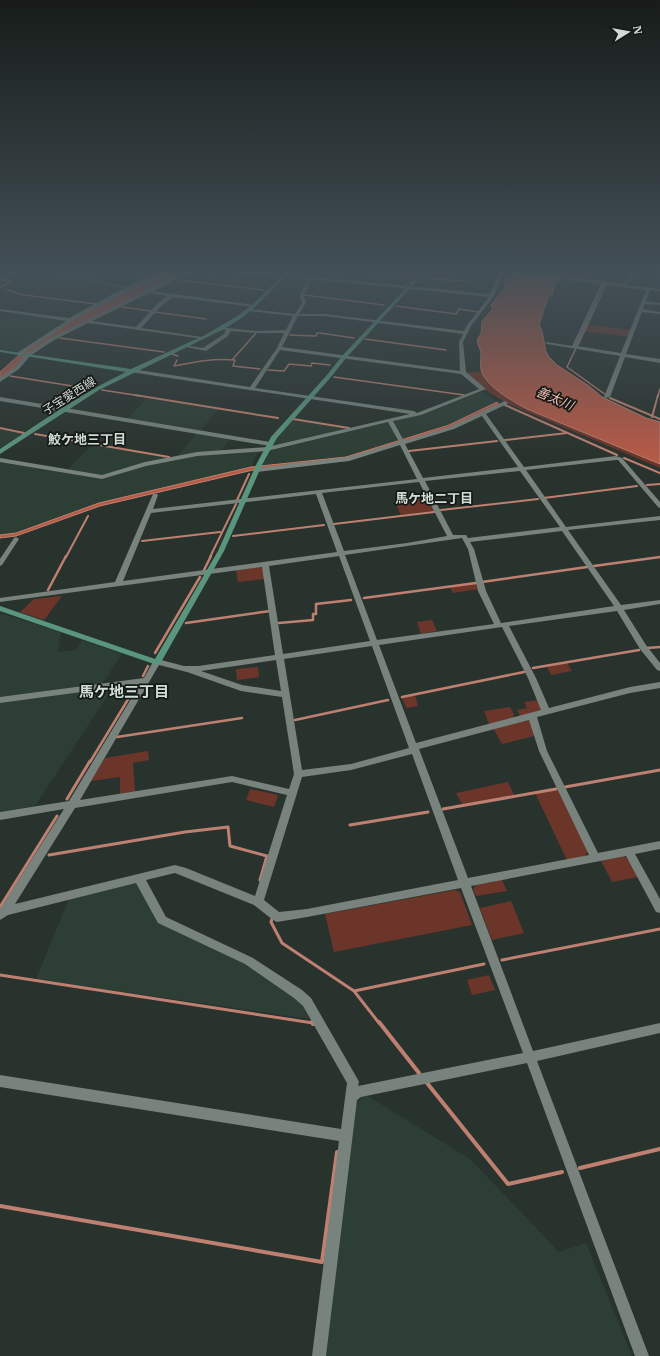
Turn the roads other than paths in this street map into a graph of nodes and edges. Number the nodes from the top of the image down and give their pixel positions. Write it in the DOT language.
graph roads {
  1 [pos="50,333"];
  2 [pos="64,333"];
  3 [pos="172,333"];
  4 [pos="210,333"];
  5 [pos="227,333"];
  6 [pos="287,333"];
  7 [pos="366,333"];
  8 [pos="465,333"];
  9 [pos="580,333"];
  10 [pos="631,333"];
  11 [pos="202,338"];
  12 [pos="547,343"];
  13 [pos="184,346"];
  14 [pos="574,347"];
  15 [pos="279,348"];
  16 [pos="0,351"];
  17 [pos="19,354"];
  18 [pos="27,355"];
  19 [pos="623,355"];
  20 [pos="344,357"];
  21 [pos="660,361"];
  22 [pos="132,370"];
  23 [pos="463,373"];
  24 [pos="0,380"];
  25 [pos="252,388"];
  26 [pos="309,397"];
  27 [pos="607,397"];
  28 [pos="0,400"];
  29 [pos="506,403"];
  30 [pos="64,410"];
  31 [pos="483,413"];
  32 [pos="419,414"];
  33 [pos="390,420"];
  34 [pos="401,442"];
  35 [pos="269,446"];
  36 [pos="0,452"];
  37 [pos="0,460"];
  38 [pos="258,468"];
  39 [pos="521,468"];
  40 [pos="421,480"];
  41 [pos="318,492"];
  42 [pos="156,494"];
  43 [pos="244,501"];
  44 [pos="660,506"];
  45 [pos="148,511"];
  46 [pos="660,518"];
  47 [pos="565,530"];
  48 [pos="450,537"];
  49 [pos="16,539"];
  50 [pos="466,540"];
  51 [pos="341,554"];
  52 [pos="0,564"];
  53 [pos="265,564"];
  54 [pos="209,572"];
  55 [pos="118,584"];
  56 [pos="0,600"];
  57 [pos="660,602"];
  58 [pos="0,608"];
  59 [pos="620,609"];
  60 [pos="501,625"];
  61 [pos="374,643"];
  62 [pos="279,657"];
  63 [pos="157,662"];
  64 [pos="660,668"];
  65 [pos="184,669"];
  66 [pos="146,680"];
  67 [pos="660,685"];
  68 [pos="285,695"];
  69 [pos="0,700"];
  70 [pos="546,712"];
  71 [pos="532,715"];
  72 [pos="414,748"];
  73 [pos="298,774"];
  74 [pos="292,793"];
  75 [pos="72,805"];
  76 [pos="0,816"];
  77 [pos="660,845"];
  78 [pos="629,852"];
  79 [pos="595,857"];
  80 [pos="139,878"];
  81 [pos="464,883"];
  82 [pos="258,902"];
  83 [pos="660,909"];
  84 [pos="1,914"];
  85 [pos="660,1028"];
  86 [pos="530,1057"];
  87 [pos="0,1081"];
  88 [pos="351,1097"];
  89 [pos="346,1136"];
  90 [pos="319,1356"];
  91 [pos="642,1356"];
  1 -- 17 [label="street"];
  2 -- 18 [label="street"];
  3 -- 11 [label="street"];
  4 -- 11 [label="street, 子宝愛西線"];
  5 -- 13 [label="street"];
  6 -- 15 [label="street"];
  7 -- 20 [label="street"];
  8 -- 23 [label="street"];
  9 -- 14 [label="street"];
  10 -- 19 [label="street"];
  11 -- 13 [label="street, 子宝愛西線"];
  12 -- 14 [label="street"];
  13 -- 22 [label="street, 子宝愛西線"];
  14 -- 19 [label="street"];
  15 -- 20 [label="street"];
  15 -- 25 [label="street"];
  16 -- 17 [label="street"];
  17 -- 18 [label="street"];
  18 -- 22 [label="street"];
  18 -- 24 [label="street"];
  19 -- 21 [label="street"];
  19 -- 27 [label="street"];
  20 -- 23 [label="street"];
  20 -- 26 [label="street"];
  22 -- 25 [label="street"];
  22 -- 30 [label="street, 子宝愛西線"];
  23 -- 32 [label="street"];
  25 -- 26 [label="street"];
  26 -- 32 [label="street"];
  26 -- 35 [label="street"];
  28 -- 30 [label="street"];
  29 -- 31 [label="street"];
  30 -- 35 [label="street"];
  30 -- 36 [label="street, 子宝愛西線"];
  31 -- 34 [label="street"];
  31 -- 39 [label="street"];
  32 -- 33 [label="street"];
  33 -- 34 [label="street"];
  33 -- 35 [label="street"];
  34 -- 38 [label="street"];
  34 -- 40 [label="street"];
  35 -- 37 [label="street"];
  35 -- 38 [label="street"];
  38 -- 43 [label="street"];
  39 -- 40 [label="street"];
  39 -- 44 [label="street"];
  39 -- 47 [label="street"];
  40 -- 41 [label="street"];
  40 -- 48 [label="street"];
  41 -- 43 [label="street"];
  41 -- 51 [label="street"];
  42 -- 45 [label="street"];
  43 -- 45 [label="street"];
  43 -- 54 [label="street"];
  45 -- 55 [label="street"];
  46 -- 47 [label="street"];
  47 -- 50 [label="street"];
  47 -- 59 [label="street"];
  48 -- 50 [label="street"];
  48 -- 51 [label="street"];
  49 -- 52 [label="street"];
  50 -- 60 [label="street"];
  51 -- 53 [label="street"];
  51 -- 61 [label="street"];
  53 -- 54 [label="street"];
  53 -- 62 [label="street"];
  54 -- 55 [label="street"];
  54 -- 63 [label="street"];
  55 -- 56 [label="street"];
  57 -- 59 [label="street"];
  58 -- 63 [label="street"];
  59 -- 60 [label="street"];
  59 -- 64 [label="street"];
  60 -- 61 [label="street"];
  60 -- 70 [label="street"];
  61 -- 62 [label="street"];
  61 -- 72 [label="street"];
  62 -- 65 [label="street"];
  62 -- 68 [label="street"];
  63 -- 65 [label="street"];
  63 -- 66 [label="street"];
  65 -- 68 [label="street"];
  66 -- 69 [label="street"];
  66 -- 75 [label="street"];
  67 -- 70 [label="street"];
  68 -- 73 [label="street"];
  70 -- 71 [label="street"];
  71 -- 72 [label="street"];
  71 -- 79 [label="street"];
  72 -- 73 [label="street"];
  72 -- 81 [label="street"];
  73 -- 74 [label="street"];
  74 -- 75 [label="street"];
  74 -- 82 [label="street"];
  75 -- 76 [label="street"];
  75 -- 84 [label="street"];
  77 -- 78 [label="street"];
  78 -- 79 [label="street"];
  78 -- 83 [label="street"];
  79 -- 81 [label="street"];
  80 -- 82 [label="street"];
  80 -- 84 [label="street"];
  80 -- 88 [label="street"];
  81 -- 82 [label="street"];
  81 -- 86 [label="street"];
  85 -- 86 [label="street"];
  86 -- 88 [label="street"];
  86 -- 91 [label="street"];
  87 -- 89 [label="street"];
  88 -- 89 [label="street"];
  89 -- 90 [label="street"];
}
